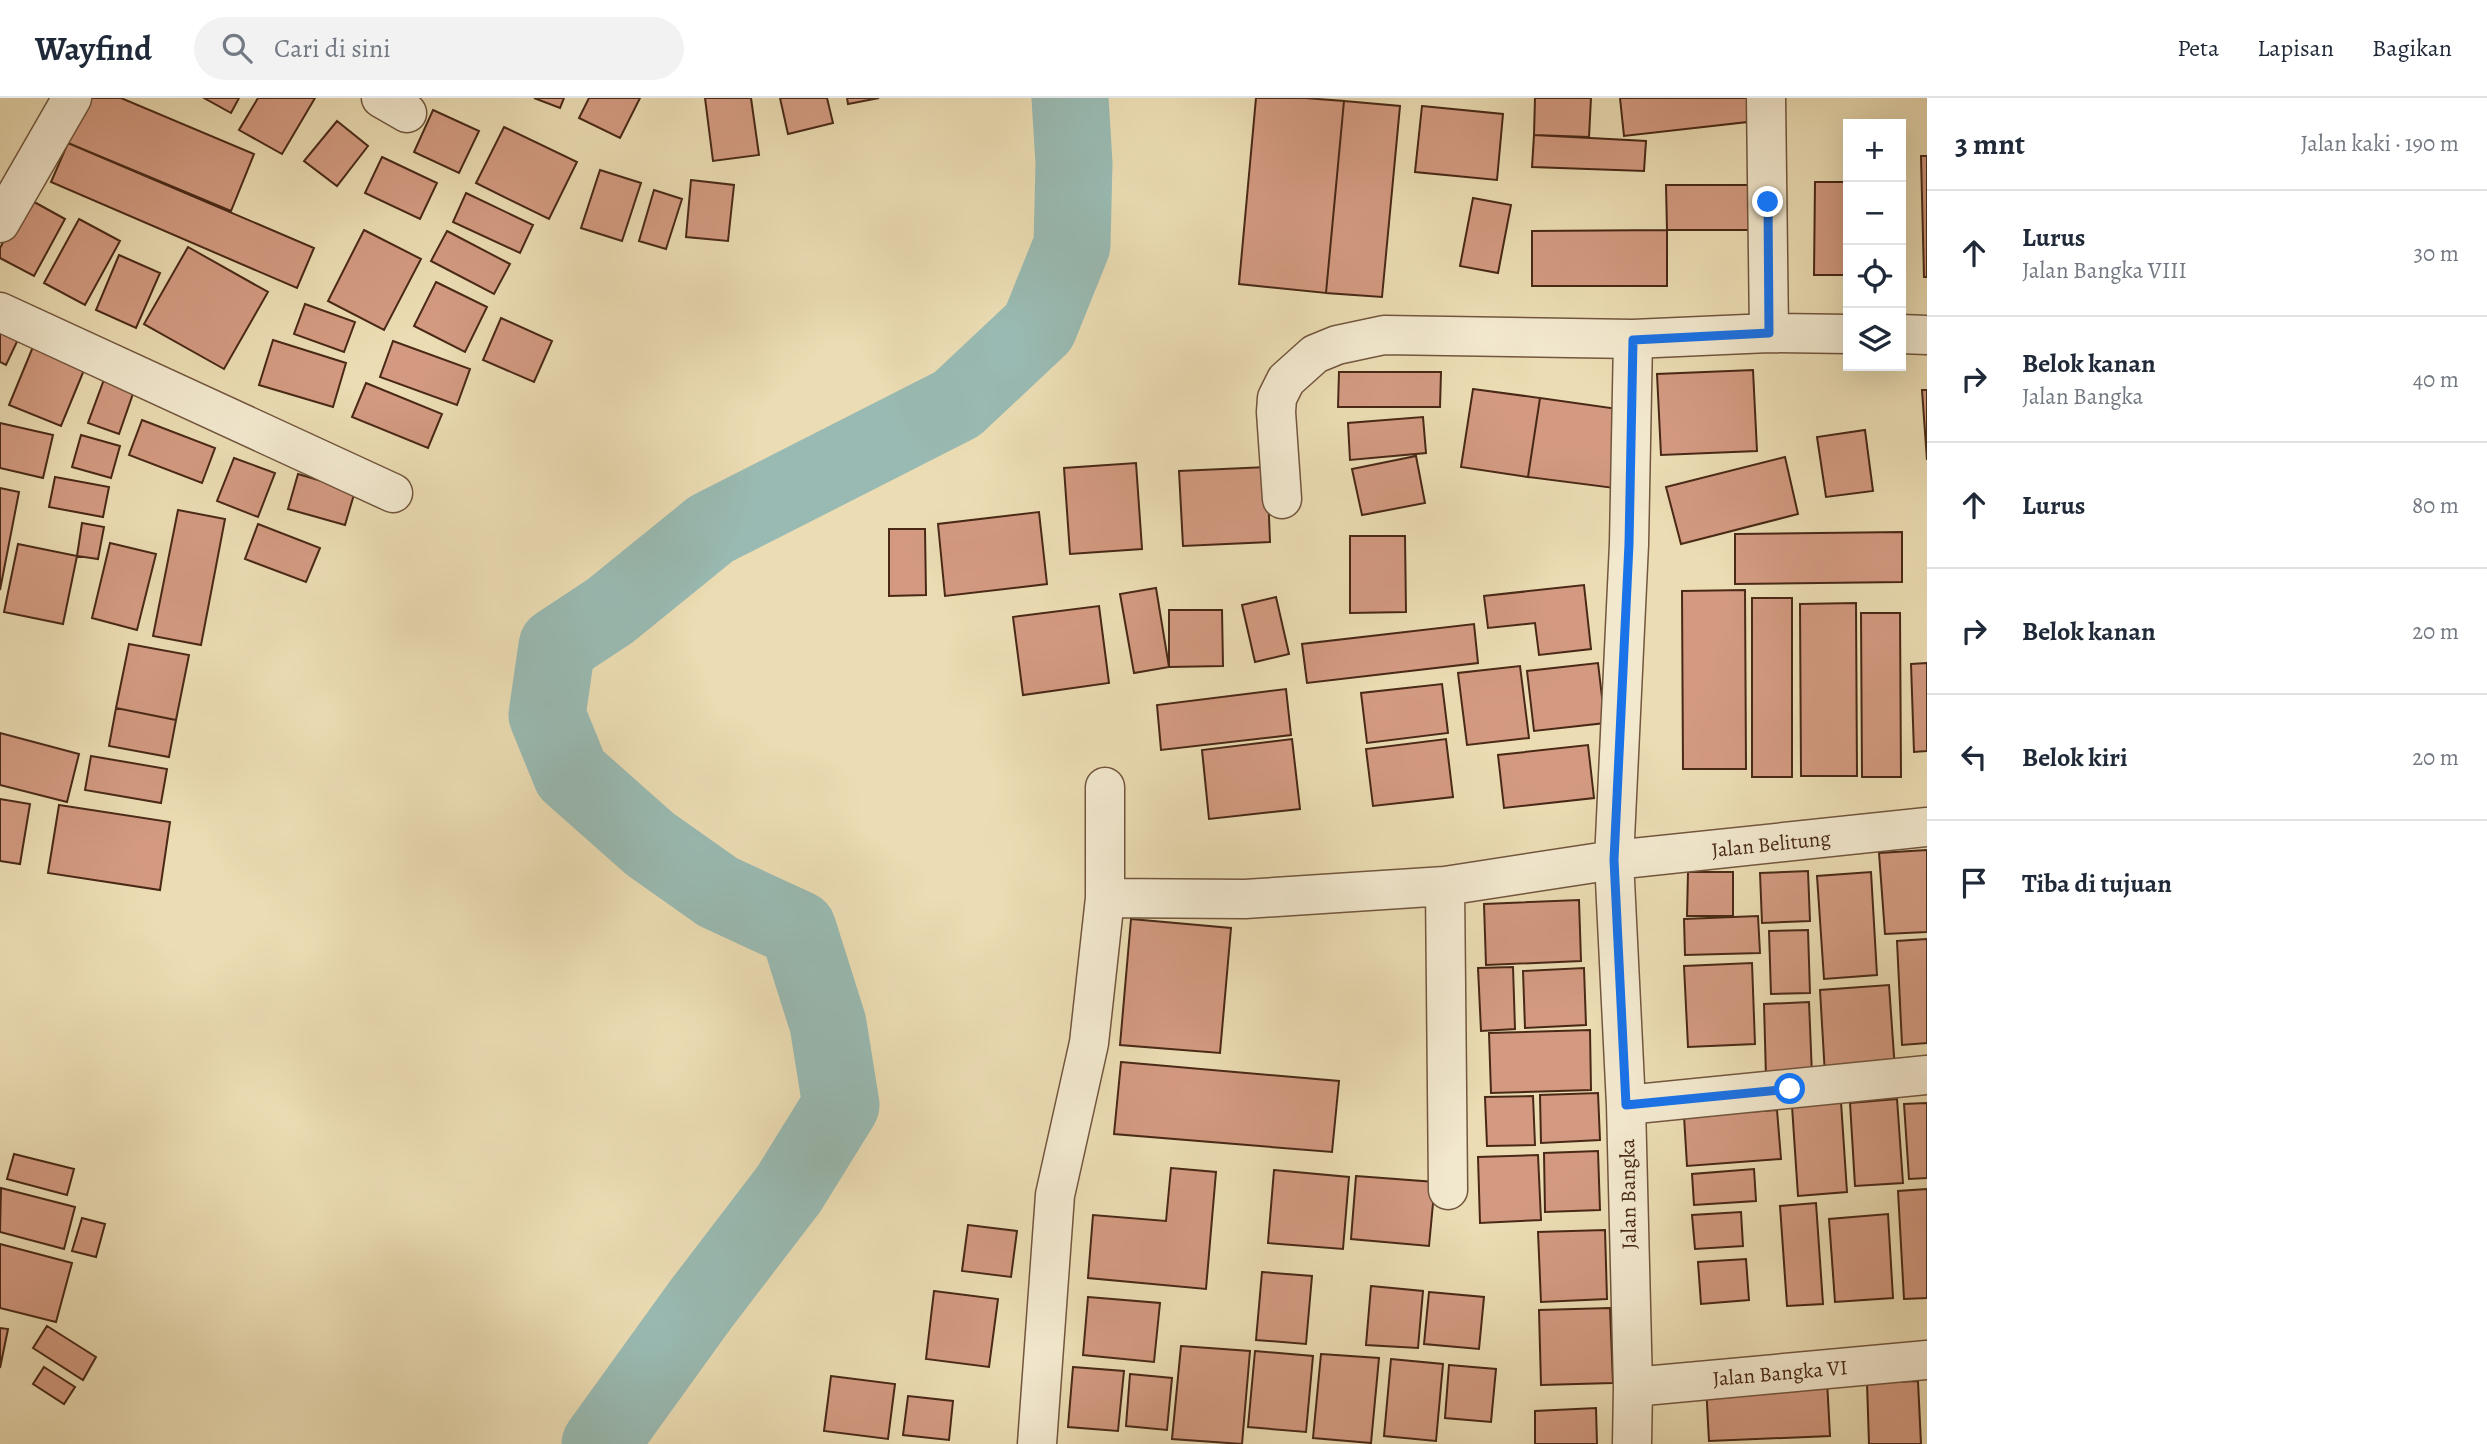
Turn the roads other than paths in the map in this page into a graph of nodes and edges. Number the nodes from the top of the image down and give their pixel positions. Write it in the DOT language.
graph roads {
  1 [pos="72,98"];
  2 [pos="1766,98"];
  3 [pos="0,223"];
  4 [pos="0,312"];
  5 [pos="1769,333"];
  6 [pos="1843,334"];
  7 [pos="1906,334"];
  8 [pos="1927,335"];
  9 [pos="1633,340"];
  10 [pos="393,493"];
  11 [pos="1282,499"];
  12 [pos="1105,787"];
  13 [pos="1927,827"];
  14 [pos="1614,860"];
  15 [pos="1445,886"];
  16 [pos="1105,898"];
  17 [pos="1927,1075"];
  18 [pos="1626,1105"];
  19 [pos="1448,1190"];
  20 [pos="1927,1360"];
  21 [pos="1633,1387"];
  22 [pos="1037,1444"];
  23 [pos="1632,1444"];
  1 -- 3 [label="street"];
  2 -- 5 [label="street"];
  4 -- 10 [label="street"];
  5 -- 6 [label="street"];
  5 -- 9 [label="street"];
  7 -- 8 [label="street"];
  9 -- 11 [label="street"];
  9 -- 14 [label="street, Jalan Bangka"];
  12 -- 16 [label="street"];
  13 -- 14 [label="street, Jalan Belitung"];
  14 -- 15 [label="street, Jalan Belitung"];
  14 -- 18 [label="street, Jalan Bangka"];
  15 -- 16 [label="street, Jalan Belitung"];
  15 -- 19 [label="street"];
  16 -- 22 [label="street"];
  17 -- 18 [label="street"];
  18 -- 21 [label="street, Jalan Bangka"];
  20 -- 21 [label="street, Jalan Bangka VI"];
  21 -- 23 [label="street, Jalan Bangka"];
}
